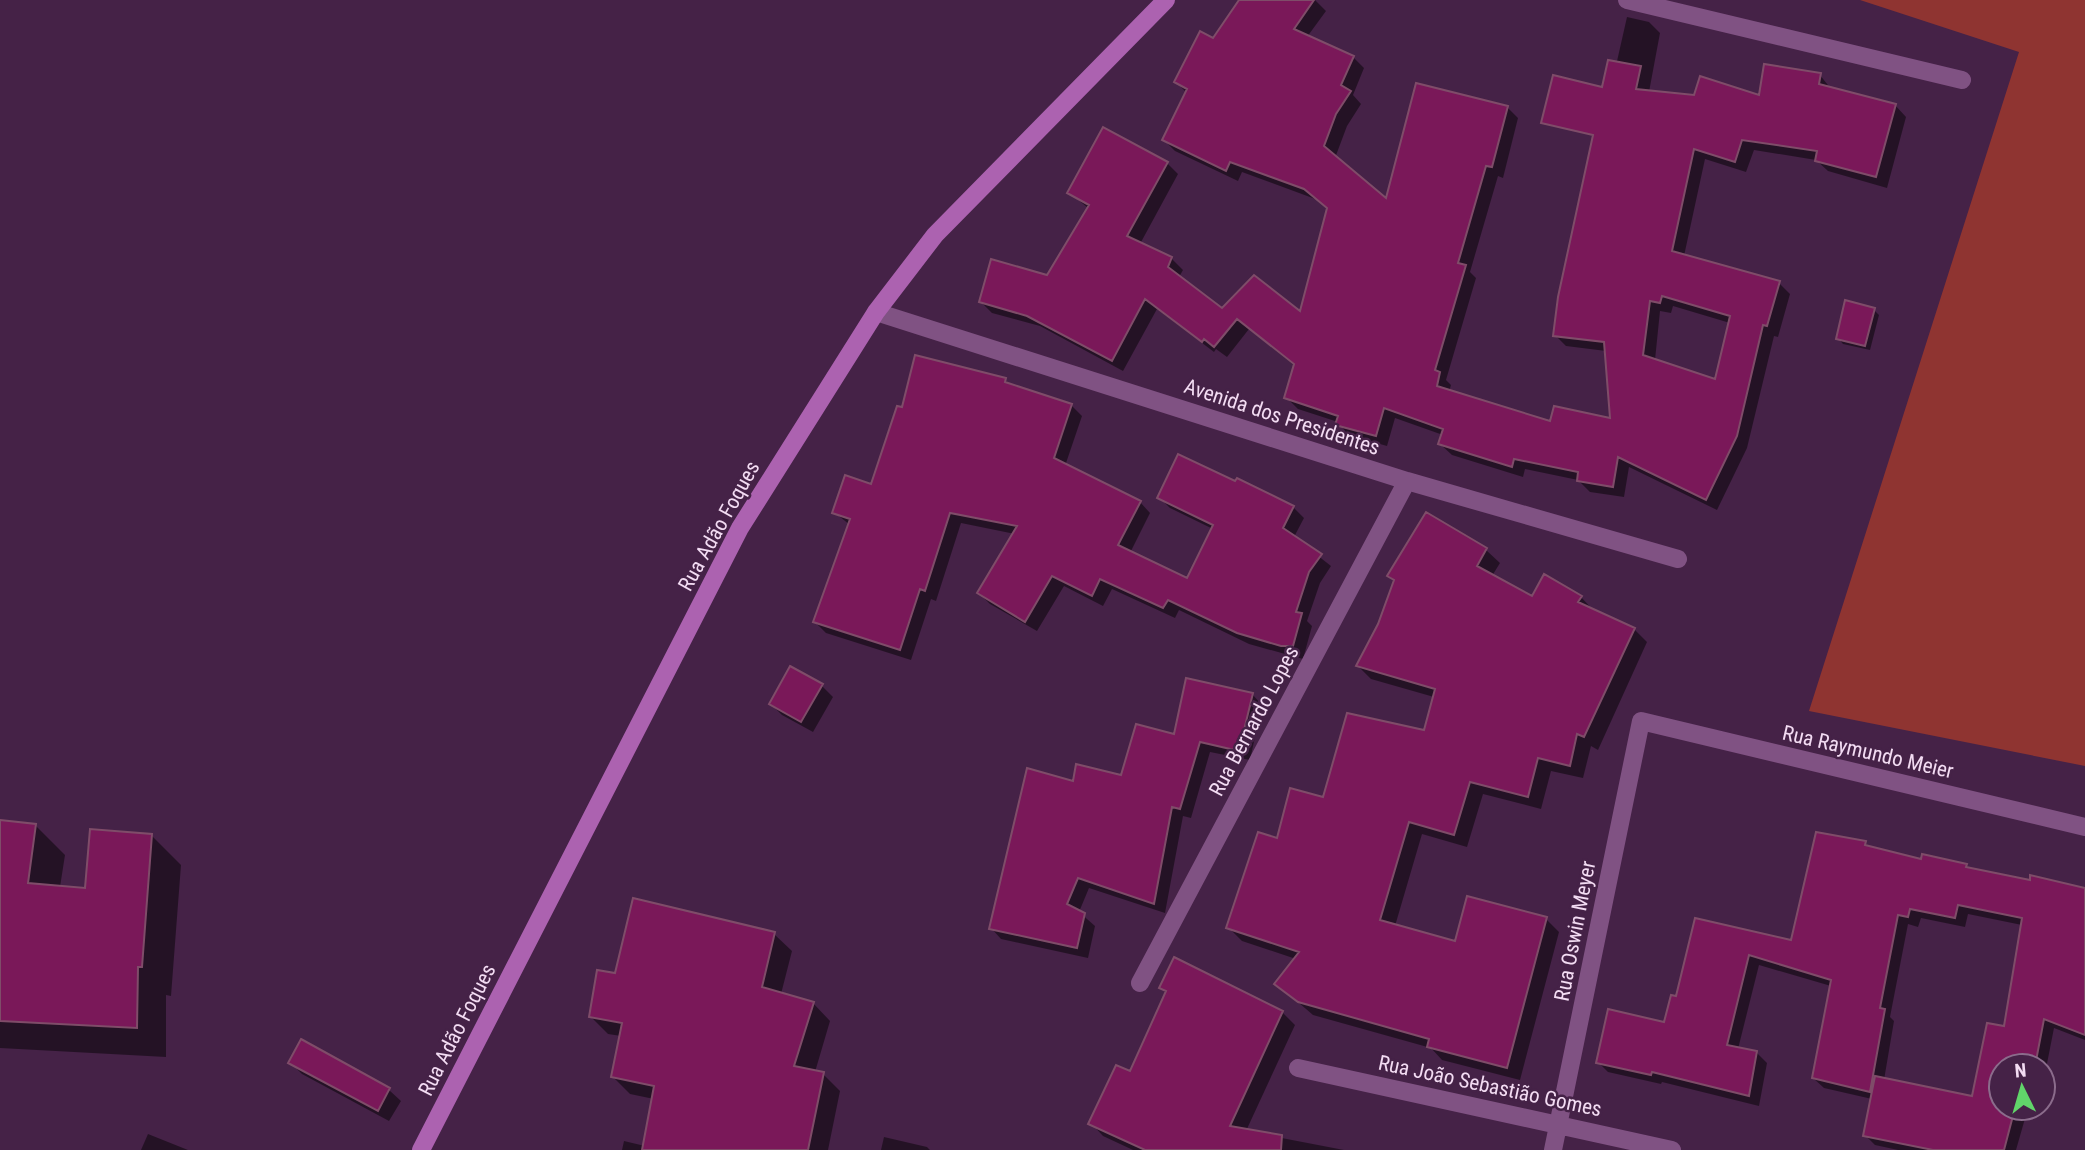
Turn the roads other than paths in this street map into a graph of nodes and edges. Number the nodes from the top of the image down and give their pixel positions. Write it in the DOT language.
graph roads {
  1 [pos="1166,0"];
  2 [pos="1627,0"];
  3 [pos="1962,80"];
  4 [pos="876,312"];
  5 [pos="1407,481"];
  6 [pos="1678,559"];
  7 [pos="1641,721"];
  8 [pos="2085,827"];
  9 [pos="1140,983"];
  10 [pos="1298,1068"];
  11 [pos="1559,1124"];
  12 [pos="421,1150"];
  13 [pos="1553,1150"];
  14 [pos="1672,1150"];
  1 -- 4 [label="main road, Rua Adão Foques"];
  2 -- 3 [label="street"];
  4 -- 5 [label="street, Avenida dos Presidentes"];
  4 -- 12 [label="main road, Rua Adão Foques"];
  5 -- 6 [label="street, Avenida dos Presidentes"];
  5 -- 9 [label="street, Rua Bernardo Lopes"];
  7 -- 8 [label="street, Rua Raymundo Meier"];
  7 -- 11 [label="street, Rua Oswin Meyer"];
  10 -- 11 [label="street, Rua João Sebastião Gomes"];
  11 -- 13 [label="street, Rua Oswin Meyer"];
  11 -- 14 [label="street, Rua João Sebastião Gomes"];
}
